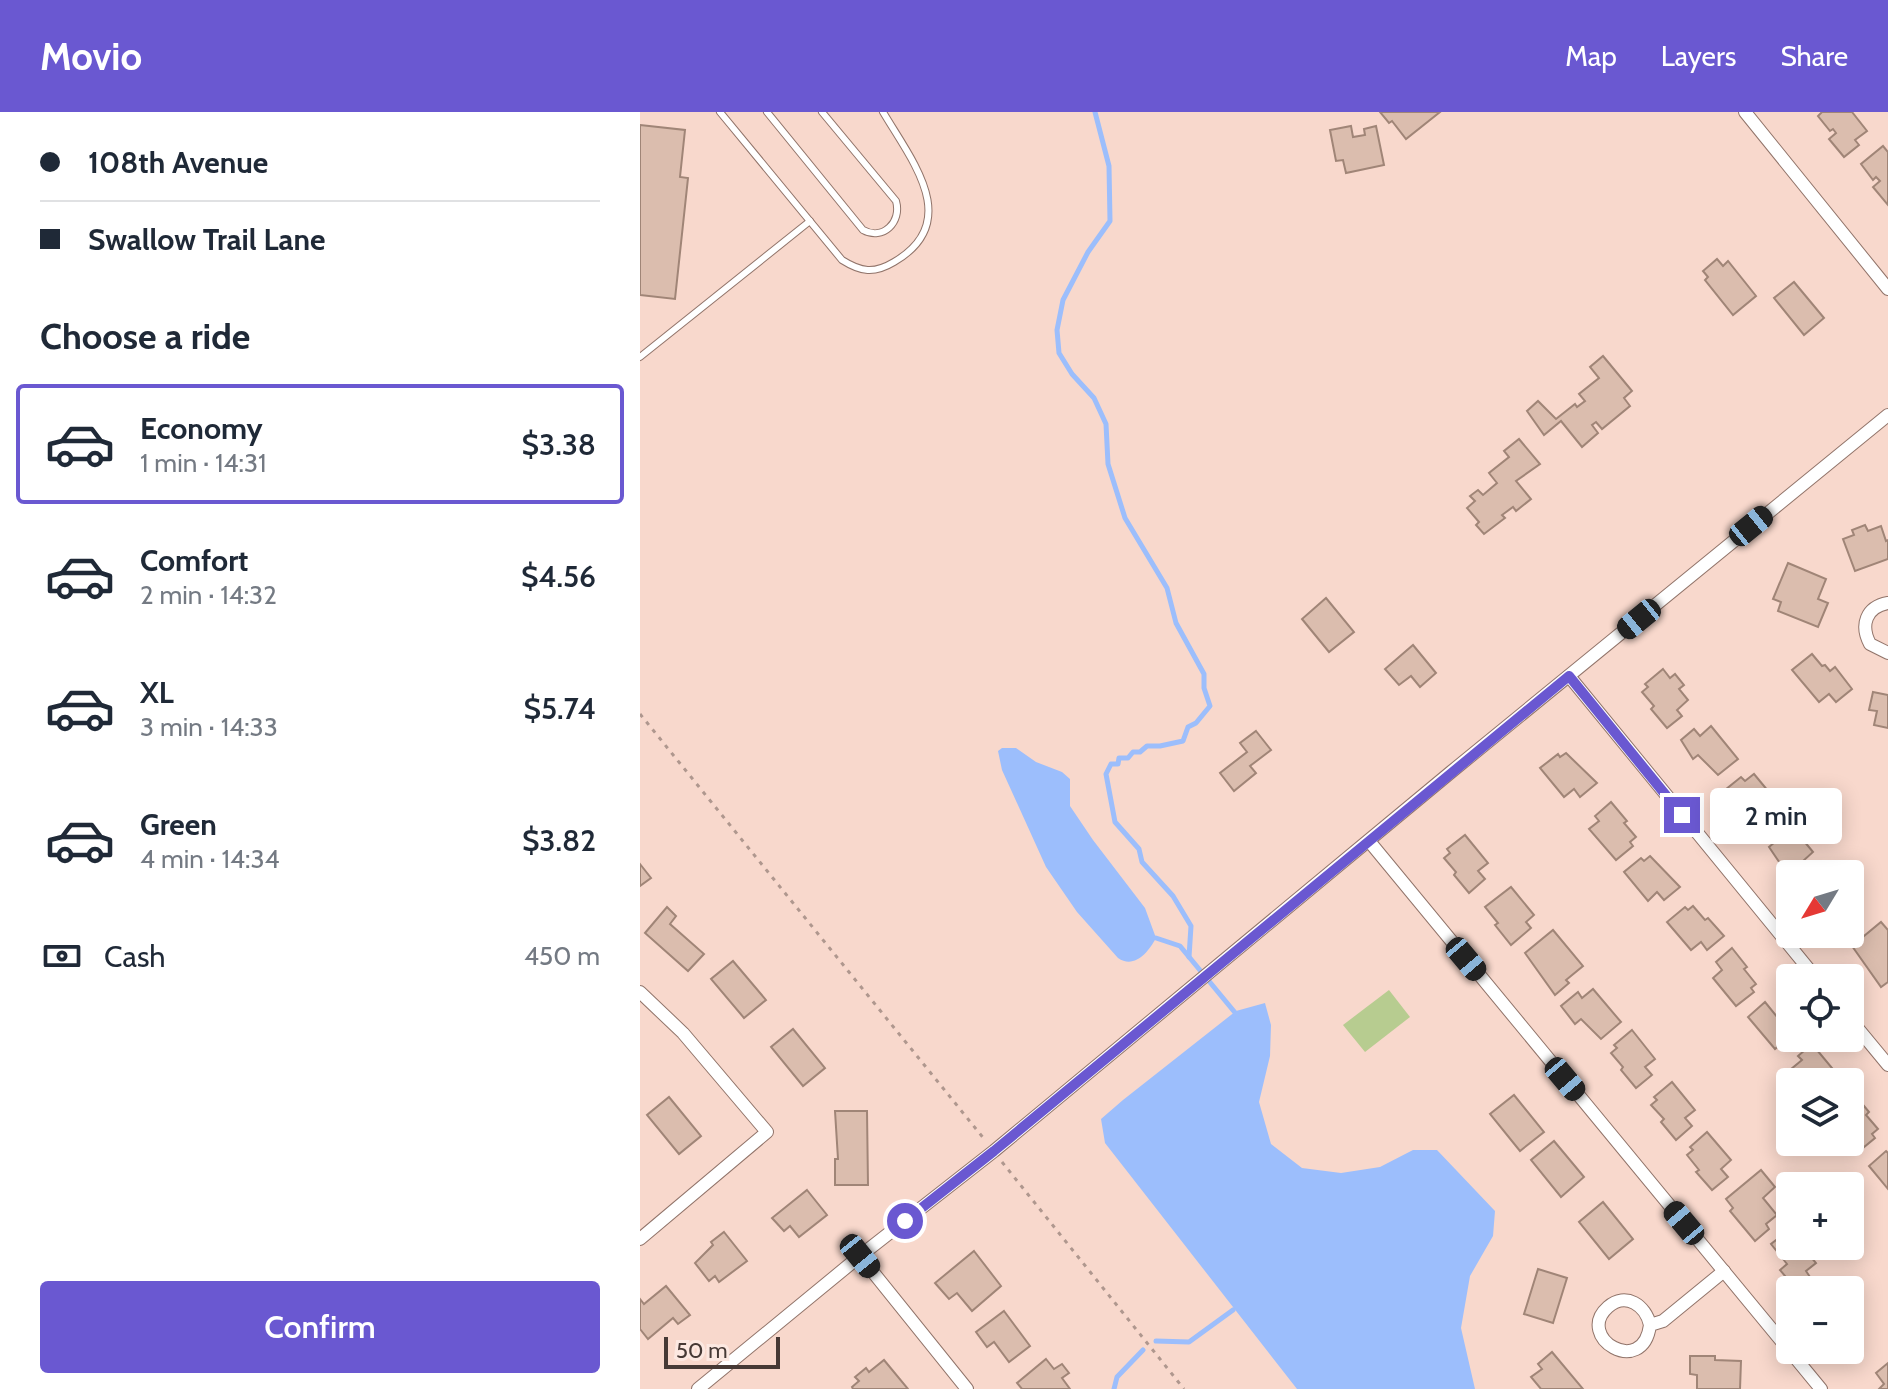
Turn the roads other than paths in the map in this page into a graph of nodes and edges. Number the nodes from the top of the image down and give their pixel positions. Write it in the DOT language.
graph roads {
  1 [pos="720,112"];
  2 [pos="767,112"];
  3 [pos="822,112"];
  4 [pos="883,112"];
  5 [pos="1745,112"];
  6 [pos="810,221"];
  7 [pos="1888,289"];
  8 [pos="640,357"];
  9 [pos="1888,415"];
  10 [pos="1888,603"];
  11 [pos="1888,653"];
  12 [pos="1569,676"];
  13 [pos="1369,841"];
  14 [pos="1805,964"];
  15 [pos="640,992"];
  16 [pos="1864,1036"];
  17 [pos="1888,1065"];
  18 [pos="640,1239"];
  19 [pos="860,1256"];
  20 [pos="1724,1271"];
  21 [pos="1650,1325"];
  22 [pos="698,1389"];
  23 [pos="967,1389"];
  24 [pos="1821,1389"];
  1 -- 6 [label="lane"];
  2 -- 3 [label="lane"];
  4 -- 6 [label="lane"];
  5 -- 7 [label="street"];
  6 -- 8 [label="lane"];
  9 -- 12 [label="street"];
  10 -- 11 [label="street"];
  12 -- 13 [label="street"];
  12 -- 14 [label="street"];
  13 -- 19 [label="street"];
  13 -- 20 [label="street"];
  15 -- 18 [label="street"];
  16 -- 17 [label="street"];
  19 -- 22 [label="street"];
  19 -- 23 [label="street"];
  20 -- 21 [label="street"];
  20 -- 24 [label="street"];
  21 -- 21 [label="street"];
}
